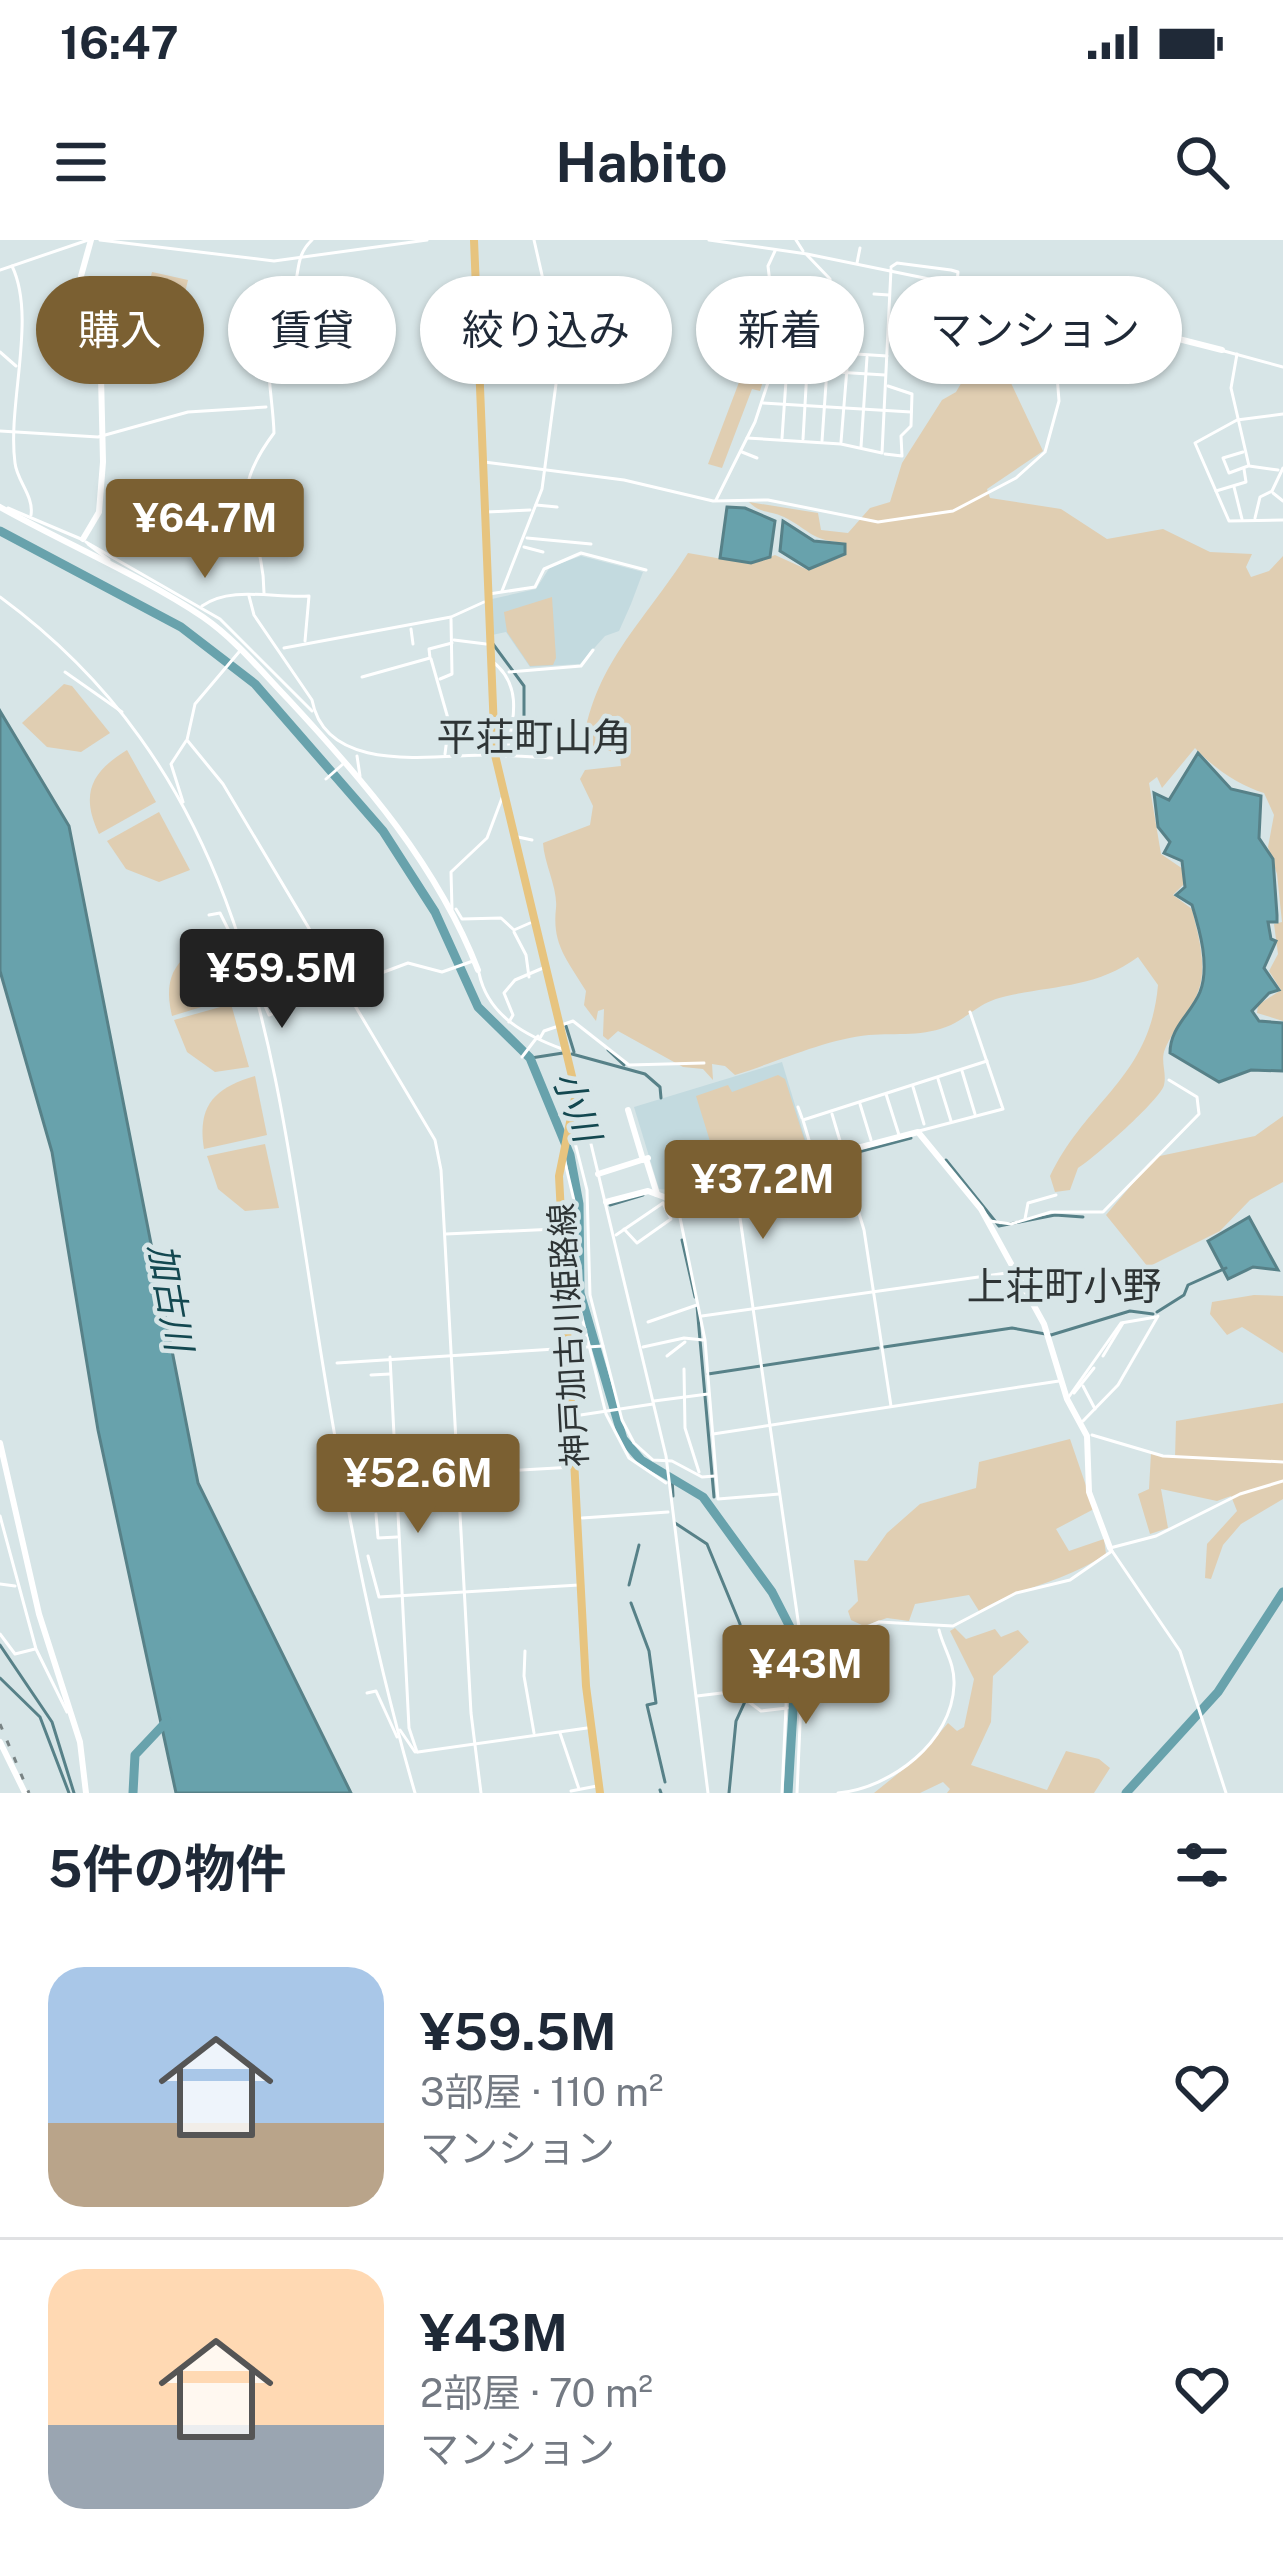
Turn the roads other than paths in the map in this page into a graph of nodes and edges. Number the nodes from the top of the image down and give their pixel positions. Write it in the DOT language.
graph roads {
  1 [pos="94,240"];
  2 [pos="311,240"];
  3 [pos="427,240"];
  4 [pos="474,240"];
  5 [pos="535,240"];
  6 [pos="709,240"];
  7 [pos="796,240"];
  8 [pos="753,243"];
  9 [pos="860,248"];
  10 [pos="775,249"];
  11 [pos="806,253"];
  12 [pos="297,260"];
  13 [pos="857,263"];
  14 [pos="12,266"];
  15 [pos="891,269"];
  16 [pos="0,270"];
  17 [pos="544,276"];
  18 [pos="769,276"];
  19 [pos="827,276"];
  20 [pos="891,276"];
  21 [pos="922,276"];
  22 [pos="958,276"];
  23 [pos="874,294"];
  24 [pos="888,295"];
  25 [pos="1182,340"];
  26 [pos="1222,350"];
  27 [pos="0,352"];
  28 [pos="1237,354"];
  29 [pos="864,355"];
  30 [pos="867,355"];
  31 [pos="888,356"];
  32 [pos="888,366"];
  33 [pos="18,367"];
  34 [pos="1283,367"];
  35 [pos="866,375"];
  36 [pos="887,376"];
  37 [pos="556,384"];
  38 [pos="767,384"];
  39 [pos="786,384"];
  40 [pos="806,384"];
  41 [pos="826,384"];
  42 [pos="846,384"];
  43 [pos="1058,384"];
  44 [pos="887,385"];
  45 [pos="761,403"];
  46 [pos="785,404"];
  47 [pos="805,405"];
  48 [pos="268,407"];
  49 [pos="825,407"];
  50 [pos="844,408"];
  51 [pos="864,410"];
  52 [pos="885,411"];
  53 [pos="911,412"];
  54 [pos="1283,414"];
  55 [pos="1237,420"];
  56 [pos="0,431"];
  57 [pos="14,434"];
  58 [pos="883,434"];
  59 [pos="103,436"];
  60 [pos="902,436"];
  61 [pos="747,438"];
  62 [pos="782,440"];
  63 [pos="802,441"];
  64 [pos="822,442"];
  65 [pos="841,444"];
  66 [pos="861,447"];
  67 [pos="739,451"];
  68 [pos="1245,451"];
  69 [pos="882,453"];
  70 [pos="757,458"];
  71 [pos="482,462"];
  72 [pos="1246,467"];
  73 [pos="545,469"];
  74 [pos="1281,469"];
  75 [pos="1234,486"];
  76 [pos="1272,491"];
  77 [pos="1214,492"];
  78 [pos="1283,501"];
  79 [pos="716,502"];
  80 [pos="549,506"];
  81 [pos="0,507"];
  82 [pos="533,507"];
  83 [pos="557,507"];
  84 [pos="484,512"];
  85 [pos="31,515"];
  86 [pos="548,516"];
  87 [pos="1242,520"];
  88 [pos="1254,520"];
  89 [pos="1283,520"];
  90 [pos="248,523"];
  91 [pos="281,523"];
  92 [pos="525,538"];
  93 [pos="85,541"];
  94 [pos="591,544"];
  95 [pos="523,546"];
  96 [pos="543,552"];
  97 [pos="646,570"];
  98 [pos="120,573"];
  99 [pos="502,591"];
  100 [pos="264,593"];
  101 [pos="248,596"];
  102 [pos="0,597"];
  103 [pos="168,598"];
  104 [pos="488,598"];
  105 [pos="202,606"];
  106 [pos="451,617"];
  107 [pos="410,627"];
  108 [pos="452,642"];
  109 [pos="305,643"];
  110 [pos="413,644"];
  111 [pos="489,644"];
  112 [pos="282,649"];
  113 [pos="241,650"];
  114 [pos="593,650"];
  115 [pos="430,658"];
  116 [pos="490,660"];
  117 [pos="65,672"];
  118 [pos="507,673"];
  119 [pos="362,677"];
  120 [pos="437,680"];
  121 [pos="313,712"];
  122 [pos="126,715"];
  123 [pos="492,715"];
  124 [pos="513,715"];
  125 [pos="187,740"];
  126 [pos="357,752"];
  127 [pos="445,755"];
  128 [pos="495,755"];
  129 [pos="506,756"];
  130 [pos="552,758"];
  131 [pos="346,761"];
  132 [pos="359,777"];
  133 [pos="326,778"];
  134 [pos="502,798"];
  135 [pos="183,804"];
  136 [pos="512,836"];
  137 [pos="532,839"];
  138 [pos="453,909"];
  139 [pos="209,915"];
  140 [pos="533,922"];
  141 [pos="514,930"];
  142 [pos="475,961"];
  143 [pos="545,968"];
  144 [pos="478,970"];
  145 [pos="529,975"];
  146 [pos="251,977"];
  147 [pos="345,987"];
  148 [pos="970,1012"];
  149 [pos="509,1022"];
  150 [pos="560,1025"];
  151 [pos="539,1037"];
  152 [pos="566,1050"];
  153 [pos="522,1057"];
  154 [pos="987,1061"];
  155 [pos="704,1063"];
  156 [pos="962,1070"];
  157 [pos="938,1077"];
  158 [pos="1169,1080"];
  159 [pos="912,1086"];
  160 [pos="886,1094"];
  161 [pos="859,1102"];
  162 [pos="798,1107"];
  163 [pos="574,1108"];
  164 [pos="628,1110"];
  165 [pos="831,1111"];
  166 [pos="976,1115"];
  167 [pos="803,1120"];
  168 [pos="951,1121"];
  169 [pos="569,1125"];
  170 [pos="921,1130"];
  171 [pos="899,1136"];
  172 [pos="872,1144"];
  173 [pos="561,1151"];
  174 [pos="847,1151"];
  175 [pos="646,1159"];
  176 [pos="814,1160"];
  177 [pos="598,1174"];
  178 [pos="735,1181"];
  179 [pos="657,1194"];
  180 [pos="1056,1195"];
  181 [pos="668,1199"];
  182 [pos="606,1202"];
  183 [pos="1025,1220"];
  184 [pos="988,1221"];
  185 [pos="562,1229"];
  186 [pos="624,1229"];
  187 [pos="444,1234"];
  188 [pos="615,1236"];
  189 [pos="576,1270"];
  190 [pos="588,1270"];
  191 [pos="563,1271"];
  192 [pos="1017,1272"];
  193 [pos="873,1290"];
  194 [pos="699,1304"];
  195 [pos="753,1309"];
  196 [pos="700,1316"];
  197 [pos="1124,1321"];
  198 [pos="648,1322"];
  199 [pos="686,1340"];
  200 [pos="703,1340"];
  201 [pos="603,1346"];
  202 [pos="592,1347"];
  203 [pos="641,1347"];
  204 [pos="568,1348"];
  205 [pos="449,1355"];
  206 [pos="667,1356"];
  207 [pos="390,1357"];
  208 [pos="337,1363"];
  209 [pos="684,1369"];
  210 [pos="391,1374"];
  211 [pos="370,1375"];
  212 [pos="1061,1381"];
  213 [pos="1082,1384"];
  214 [pos="685,1394"];
  215 [pos="708,1394"];
  216 [pos="1069,1397"];
  217 [pos="655,1402"];
  218 [pos="891,1408"];
  219 [pos="620,1411"];
  220 [pos="1096,1411"];
  221 [pos="606,1414"];
  222 [pos="572,1416"];
  223 [pos="1080,1422"];
  224 [pos="771,1426"];
  225 [pos="712,1435"];
  226 [pos="1092,1435"];
  227 [pos="0,1443"];
  228 [pos="1283,1462"];
  229 [pos="667,1464"];
  230 [pos="575,1467"];
  231 [pos="457,1474"];
  232 [pos="700,1476"];
  233 [pos="713,1476"];
  234 [pos="397,1477"];
  235 [pos="1283,1481"];
  236 [pos="668,1484"];
  237 [pos="781,1493"];
  238 [pos="670,1512"];
  239 [pos="376,1514"];
  240 [pos="0,1516"];
  241 [pos="578,1518"];
  242 [pos="399,1537"];
  243 [pos="2,1540"];
  244 [pos="1111,1550"];
  245 [pos="368,1556"];
  246 [pos="0,1584"];
  247 [pos="581,1585"];
  248 [pos="17,1587"];
  249 [pos="463,1593"];
  250 [pos="403,1596"];
  251 [pos="939,1628"];
  252 [pos="0,1634"];
  253 [pos="37,1649"];
  254 [pos="525,1651"];
  255 [pos="803,1655"];
  256 [pos="789,1661"];
  257 [pos="736,1692"];
  258 [pos="368,1693"];
  259 [pos="695,1696"];
  260 [pos="787,1708"];
  261 [pos="74,1720"];
  262 [pos="397,1726"];
  263 [pos="592,1727"];
  264 [pos="559,1731"];
  265 [pos="535,1734"];
  266 [pos="475,1742"];
  267 [pos="0,1743"];
  268 [pos="401,1744"];
  269 [pos="417,1753"];
  270 [pos="579,1789"];
  271 [pos="571,1790"];
  272 [pos="600,1790"];
  273 [pos="25,1793"];
  274 [pos="86,1793"];
  275 [pos="415,1793"];
  276 [pos="481,1793"];
  277 [pos="708,1793"];
  278 [pos="782,1793"];
  279 [pos="796,1793"];
  280 [pos="838,1793"];
  281 [pos="1226,1793"];
  1 -- 12 [label="street"];
  1 -- 14 [label="street"];
  1 -- 59 [label="street"];
  2 -- 12 [label="street"];
  3 -- 12 [label="street"];
  4 -- 71 [label="main road, 神戸加古川姫路線"];
  5 -- 17 [label="street"];
  6 -- 8 [label="street"];
  7 -- 11 [label="street"];
  8 -- 10 [label="street"];
  9 -- 13 [label="street"];
  10 -- 11 [label="street"];
  10 -- 18 [label="street"];
  11 -- 13 [label="street"];
  11 -- 19 [label="street"];
  12 -- 48 [label="street"];
  13 -- 15 [label="street"];
  14 -- 16 [label="street"];
  14 -- 33 [label="street"];
  15 -- 20 [label="street"];
  15 -- 21 [label="street"];
  15 -- 22 [label="street"];
  23 -- 24 [label="street"];
  25 -- 26 [label="street"];
  26 -- 28 [label="street"];
  27 -- 33 [label="street"];
  28 -- 34 [label="street"];
  28 -- 55 [label="street"];
  29 -- 30 [label="street"];
  30 -- 31 [label="street"];
  30 -- 35 [label="street"];
  32 -- 36 [label="street"];
  33 -- 57 [label="street"];
  35 -- 36 [label="street"];
  35 -- 51 [label="street"];
  36 -- 44 [label="street"];
  37 -- 73 [label="street"];
  38 -- 45 [label="street"];
  39 -- 46 [label="street"];
  40 -- 47 [label="street"];
  41 -- 49 [label="street"];
  42 -- 50 [label="street"];
  43 -- 79 [label="street"];
  44 -- 52 [label="street"];
  44 -- 53 [label="street"];
  45 -- 46 [label="street"];
  45 -- 61 [label="street"];
  46 -- 47 [label="street"];
  46 -- 62 [label="street"];
  47 -- 49 [label="street"];
  47 -- 63 [label="street"];
  48 -- 59 [label="street"];
  48 -- 90 [label="street"];
  49 -- 50 [label="street"];
  49 -- 64 [label="street"];
  50 -- 51 [label="street"];
  50 -- 65 [label="street"];
  51 -- 52 [label="street"];
  51 -- 66 [label="street"];
  52 -- 53 [label="street"];
  52 -- 58 [label="street"];
  53 -- 60 [label="street"];
  54 -- 55 [label="street"];
  55 -- 68 [label="street"];
  55 -- 77 [label="street"];
  56 -- 57 [label="street"];
  57 -- 59 [label="street"];
  57 -- 85 [label="street"];
  58 -- 60 [label="street"];
  58 -- 69 [label="street"];
  59 -- 93 [label="street"];
  60 -- 69 [label="street"];
  61 -- 62 [label="street"];
  61 -- 67 [label="street"];
  62 -- 63 [label="street"];
  63 -- 64 [label="street"];
  64 -- 65 [label="street"];
  65 -- 66 [label="street"];
  66 -- 69 [label="street"];
  67 -- 70 [label="street"];
  67 -- 79 [label="street"];
  68 -- 72 [label="street"];
  68 -- 72 [label="street"];
  71 -- 73 [label="street"];
  71 -- 84 [label="main road, 神戸加古川姫路線"];
  72 -- 74 [label="street"];
  72 -- 75 [label="street"];
  73 -- 79 [label="street"];
  73 -- 82 [label="street"];
  74 -- 76 [label="street"];
  75 -- 77 [label="street"];
  75 -- 87 [label="street"];
  76 -- 78 [label="street"];
  76 -- 88 [label="street"];
  77 -- 87 [label="street"];
  80 -- 82 [label="street"];
  80 -- 83 [label="street"];
  80 -- 86 [label="street"];
  81 -- 85 [label="street"];
  81 -- 98 [label="street"];
  82 -- 84 [label="street"];
  82 -- 92 [label="street"];
  84 -- 104 [label="main road, 神戸加古川姫路線"];
  85 -- 93 [label="street"];
  87 -- 88 [label="street"];
  88 -- 89 [label="street"];
  90 -- 91 [label="street"];
  90 -- 100 [label="street"];
  92 -- 94 [label="street"];
  92 -- 95 [label="street"];
  93 -- 98 [label="street"];
  93 -- 105 [label="street"];
  95 -- 96 [label="street"];
  95 -- 99 [label="street"];
  97 -- 99 [label="street"];
  98 -- 103 [label="street"];
  99 -- 104 [label="street"];
  100 -- 101 [label="street"];
  100 -- 109 [label="street"];
  101 -- 105 [label="street"];
  101 -- 112 [label="street"];
  102 -- 122 [label="street"];
  103 -- 105 [label="street"];
  103 -- 113 [label="street"];
  104 -- 106 [label="street"];
  104 -- 111 [label="main road, 神戸加古川姫路線"];
  105 -- 121 [label="street"];
  106 -- 107 [label="street"];
  106 -- 108 [label="street"];
  107 -- 109 [label="street"];
  107 -- 110 [label="street"];
  108 -- 111 [label="street"];
  108 -- 115 [label="street"];
  108 -- 120 [label="street"];
  109 -- 112 [label="street"];
  111 -- 116 [label="main road, 神戸加古川姫路線"];
  112 -- 121 [label="street"];
  113 -- 125 [label="street"];
  113 -- 131 [label="street"];
  114 -- 118 [label="street"];
  115 -- 119 [label="street"];
  115 -- 120 [label="street"];
  116 -- 118 [label="street"];
  116 -- 123 [label="main road, 神戸加古川姫路線"];
  117 -- 122 [label="street"];
  118 -- 124 [label="street"];
  120 -- 127 [label="street"];
  121 -- 126 [label="street"];
  122 -- 135 [label="street"];
  123 -- 124 [label="street"];
  123 -- 128 [label="main road, 神戸加古川姫路線"];
  124 -- 129 [label="street"];
  125 -- 135 [label="street"];
  125 -- 147 [label="street"];
  126 -- 127 [label="street"];
  126 -- 132 [label="street"];
  127 -- 128 [label="street"];
  128 -- 129 [label="street"];
  128 -- 134 [label="main road, 神戸加古川姫路線"];
  129 -- 130 [label="street"];
  131 -- 132 [label="street"];
  131 -- 133 [label="street"];
  132 -- 138 [label="street"];
  134 -- 136 [label="main road, 神戸加古川姫路線"];
  134 -- 138 [label="street"];
  135 -- 146 [label="street"];
  136 -- 137 [label="street"];
  136 -- 140 [label="main road, 神戸加古川姫路線"];
  138 -- 141 [label="street"];
  138 -- 142 [label="street"];
  139 -- 146 [label="street"];
  140 -- 141 [label="street"];
  140 -- 143 [label="main road, 神戸加古川姫路線"];
  141 -- 145 [label="street"];
  142 -- 144 [label="street"];
  142 -- 147 [label="street"];
  143 -- 145 [label="street"];
  143 -- 150 [label="main road, 神戸加古川姫路線"];
  144 -- 149 [label="street"];
  145 -- 149 [label="street"];
  146 -- 147 [label="street"];
  146 -- 262 [label="street"];
  147 -- 187 [label="street"];
  148 -- 154 [label="street"];
  149 -- 151 [label="street"];
  150 -- 151 [label="street"];
  150 -- 152 [label="main road, 神戸加古川姫路線"];
  150 -- 155 [label="street"];
  151 -- 152 [label="street"];
  151 -- 153 [label="street"];
  152 -- 163 [label="main road, 神戸加古川姫路線"];
  154 -- 156 [label="street"];
  154 -- 166 [label="street"];
  156 -- 157 [label="street"];
  156 -- 166 [label="street"];
  157 -- 159 [label="street"];
  157 -- 168 [label="street"];
  158 -- 183 [label="street"];
  159 -- 160 [label="street"];
  159 -- 170 [label="street"];
  160 -- 161 [label="street"];
  160 -- 171 [label="street"];
  161 -- 165 [label="street"];
  161 -- 172 [label="street"];
  162 -- 167 [label="street"];
  163 -- 169 [label="main road, 神戸加古川姫路線"];
  163 -- 177 [label="street"];
  164 -- 175 [label="street"];
  165 -- 167 [label="street"];
  165 -- 174 [label="street"];
  166 -- 168 [label="street"];
  167 -- 176 [label="street"];
  168 -- 170 [label="street"];
  169 -- 173 [label="main road, 神戸加古川姫路線"];
  169 -- 219 [label="street"];
  170 -- 171 [label="street"];
  170 -- 184 [label="street"];
  171 -- 172 [label="street"];
  172 -- 174 [label="street"];
  173 -- 185 [label="main road, 神戸加古川姫路線"];
  173 -- 189 [label="street"];
  174 -- 176 [label="street"];
  174 -- 193 [label="street"];
  175 -- 177 [label="street"];
  175 -- 179 [label="street"];
  176 -- 178 [label="street"];
  177 -- 182 [label="street"];
  178 -- 181 [label="street"];
  178 -- 195 [label="street"];
  179 -- 181 [label="street"];
  179 -- 182 [label="street"];
  180 -- 183 [label="street"];
  181 -- 186 [label="street"];
  181 -- 186 [label="street"];
  181 -- 194 [label="street"];
  182 -- 188 [label="street"];
  183 -- 184 [label="street"];
  184 -- 192 [label="street"];
  185 -- 187 [label="street"];
  185 -- 191 [label="main road, 神戸加古川姫路線"];
  186 -- 188 [label="street"];
  187 -- 205 [label="street"];
  188 -- 203 [label="street"];
  189 -- 190 [label="street"];
  189 -- 191 [label="street"];
  189 -- 202 [label="street"];
  191 -- 204 [label="main road, 神戸加古川姫路線"];
  192 -- 193 [label="street"];
  192 -- 212 [label="street"];
  193 -- 195 [label="street"];
  193 -- 218 [label="street"];
  194 -- 196 [label="street"];
  194 -- 198 [label="street"];
  195 -- 196 [label="street"];
  195 -- 224 [label="street"];
  196 -- 200 [label="street"];
  197 -- 213 [label="street"];
  197 -- 216 [label="street"];
  197 -- 220 [label="street"];
  199 -- 200 [label="street"];
  199 -- 203 [label="street"];
  199 -- 206 [label="street"];
  200 -- 215 [label="street"];
  201 -- 202 [label="street"];
  202 -- 204 [label="street"];
  202 -- 221 [label="street"];
  203 -- 217 [label="street"];
  204 -- 205 [label="street"];
  204 -- 222 [label="main road, 神戸加古川姫路線"];
  205 -- 207 [label="street"];
  205 -- 231 [label="street"];
  207 -- 208 [label="street"];
  207 -- 210 [label="street"];
  209 -- 214 [label="street"];
  210 -- 211 [label="street"];
  210 -- 234 [label="street"];
  212 -- 216 [label="street"];
  212 -- 218 [label="street"];
  213 -- 216 [label="street"];
  213 -- 220 [label="street"];
  214 -- 215 [label="street"];
  214 -- 217 [label="street"];
  214 -- 232 [label="street"];
  215 -- 225 [label="street"];
  216 -- 223 [label="street"];
  217 -- 219 [label="street"];
  217 -- 229 [label="street"];
  218 -- 224 [label="street"];
  219 -- 221 [label="street"];
  219 -- 229 [label="street"];
  220 -- 223 [label="street"];
  221 -- 222 [label="street"];
  221 -- 236 [label="street"];
  222 -- 230 [label="main road, 神戸加古川姫路線"];
  223 -- 244 [label="street"];
  224 -- 225 [label="street"];
  224 -- 237 [label="street"];
  225 -- 233 [label="street"];
  226 -- 228 [label="street"];
  227 -- 261 [label="street"];
  229 -- 232 [label="street"];
  229 -- 236 [label="street"];
  230 -- 231 [label="street"];
  230 -- 241 [label="main road, 神戸加古川姫路線"];
  231 -- 234 [label="street"];
  231 -- 249 [label="street"];
  232 -- 233 [label="street"];
  233 -- 237 [label="street"];
  234 -- 242 [label="street"];
  235 -- 244 [label="street"];
  236 -- 238 [label="street"];
  237 -- 255 [label="street"];
  238 -- 241 [label="street"];
  238 -- 259 [label="street"];
  239 -- 242 [label="street"];
  240 -- 243 [label="street"];
  241 -- 247 [label="main road, 神戸加古川姫路線"];
  242 -- 250 [label="street"];
  243 -- 248 [label="street"];
  244 -- 251 [label="street"];
  244 -- 281 [label="street"];
  245 -- 250 [label="street"];
  246 -- 248 [label="street"];
  247 -- 249 [label="street"];
  247 -- 263 [label="main road, 神戸加古川姫路線"];
  248 -- 253 [label="street"];
  249 -- 250 [label="street"];
  249 -- 266 [label="street"];
  250 -- 269 [label="street"];
  251 -- 255 [label="street"];
  251 -- 280 [label="street"];
  252 -- 253 [label="street"];
  253 -- 261 [label="street"];
  254 -- 265 [label="street"];
  255 -- 256 [label="street"];
  255 -- 279 [label="street"];
  256 -- 257 [label="street"];
  256 -- 260 [label="street"];
  257 -- 259 [label="street"];
  257 -- 260 [label="street"];
  258 -- 268 [label="street"];
  259 -- 277 [label="street"];
  260 -- 278 [label="street"];
  261 -- 274 [label="street"];
  262 -- 268 [label="street"];
  262 -- 269 [label="street"];
  263 -- 264 [label="street"];
  263 -- 272 [label="main road, 神戸加古川姫路線"];
  264 -- 265 [label="street"];
  264 -- 270 [label="street"];
  265 -- 266 [label="street"];
  266 -- 269 [label="street"];
  266 -- 276 [label="street"];
  267 -- 273 [label="street"];
  268 -- 275 [label="street"];
  270 -- 271 [label="street"];
  270 -- 272 [label="street"];
}
